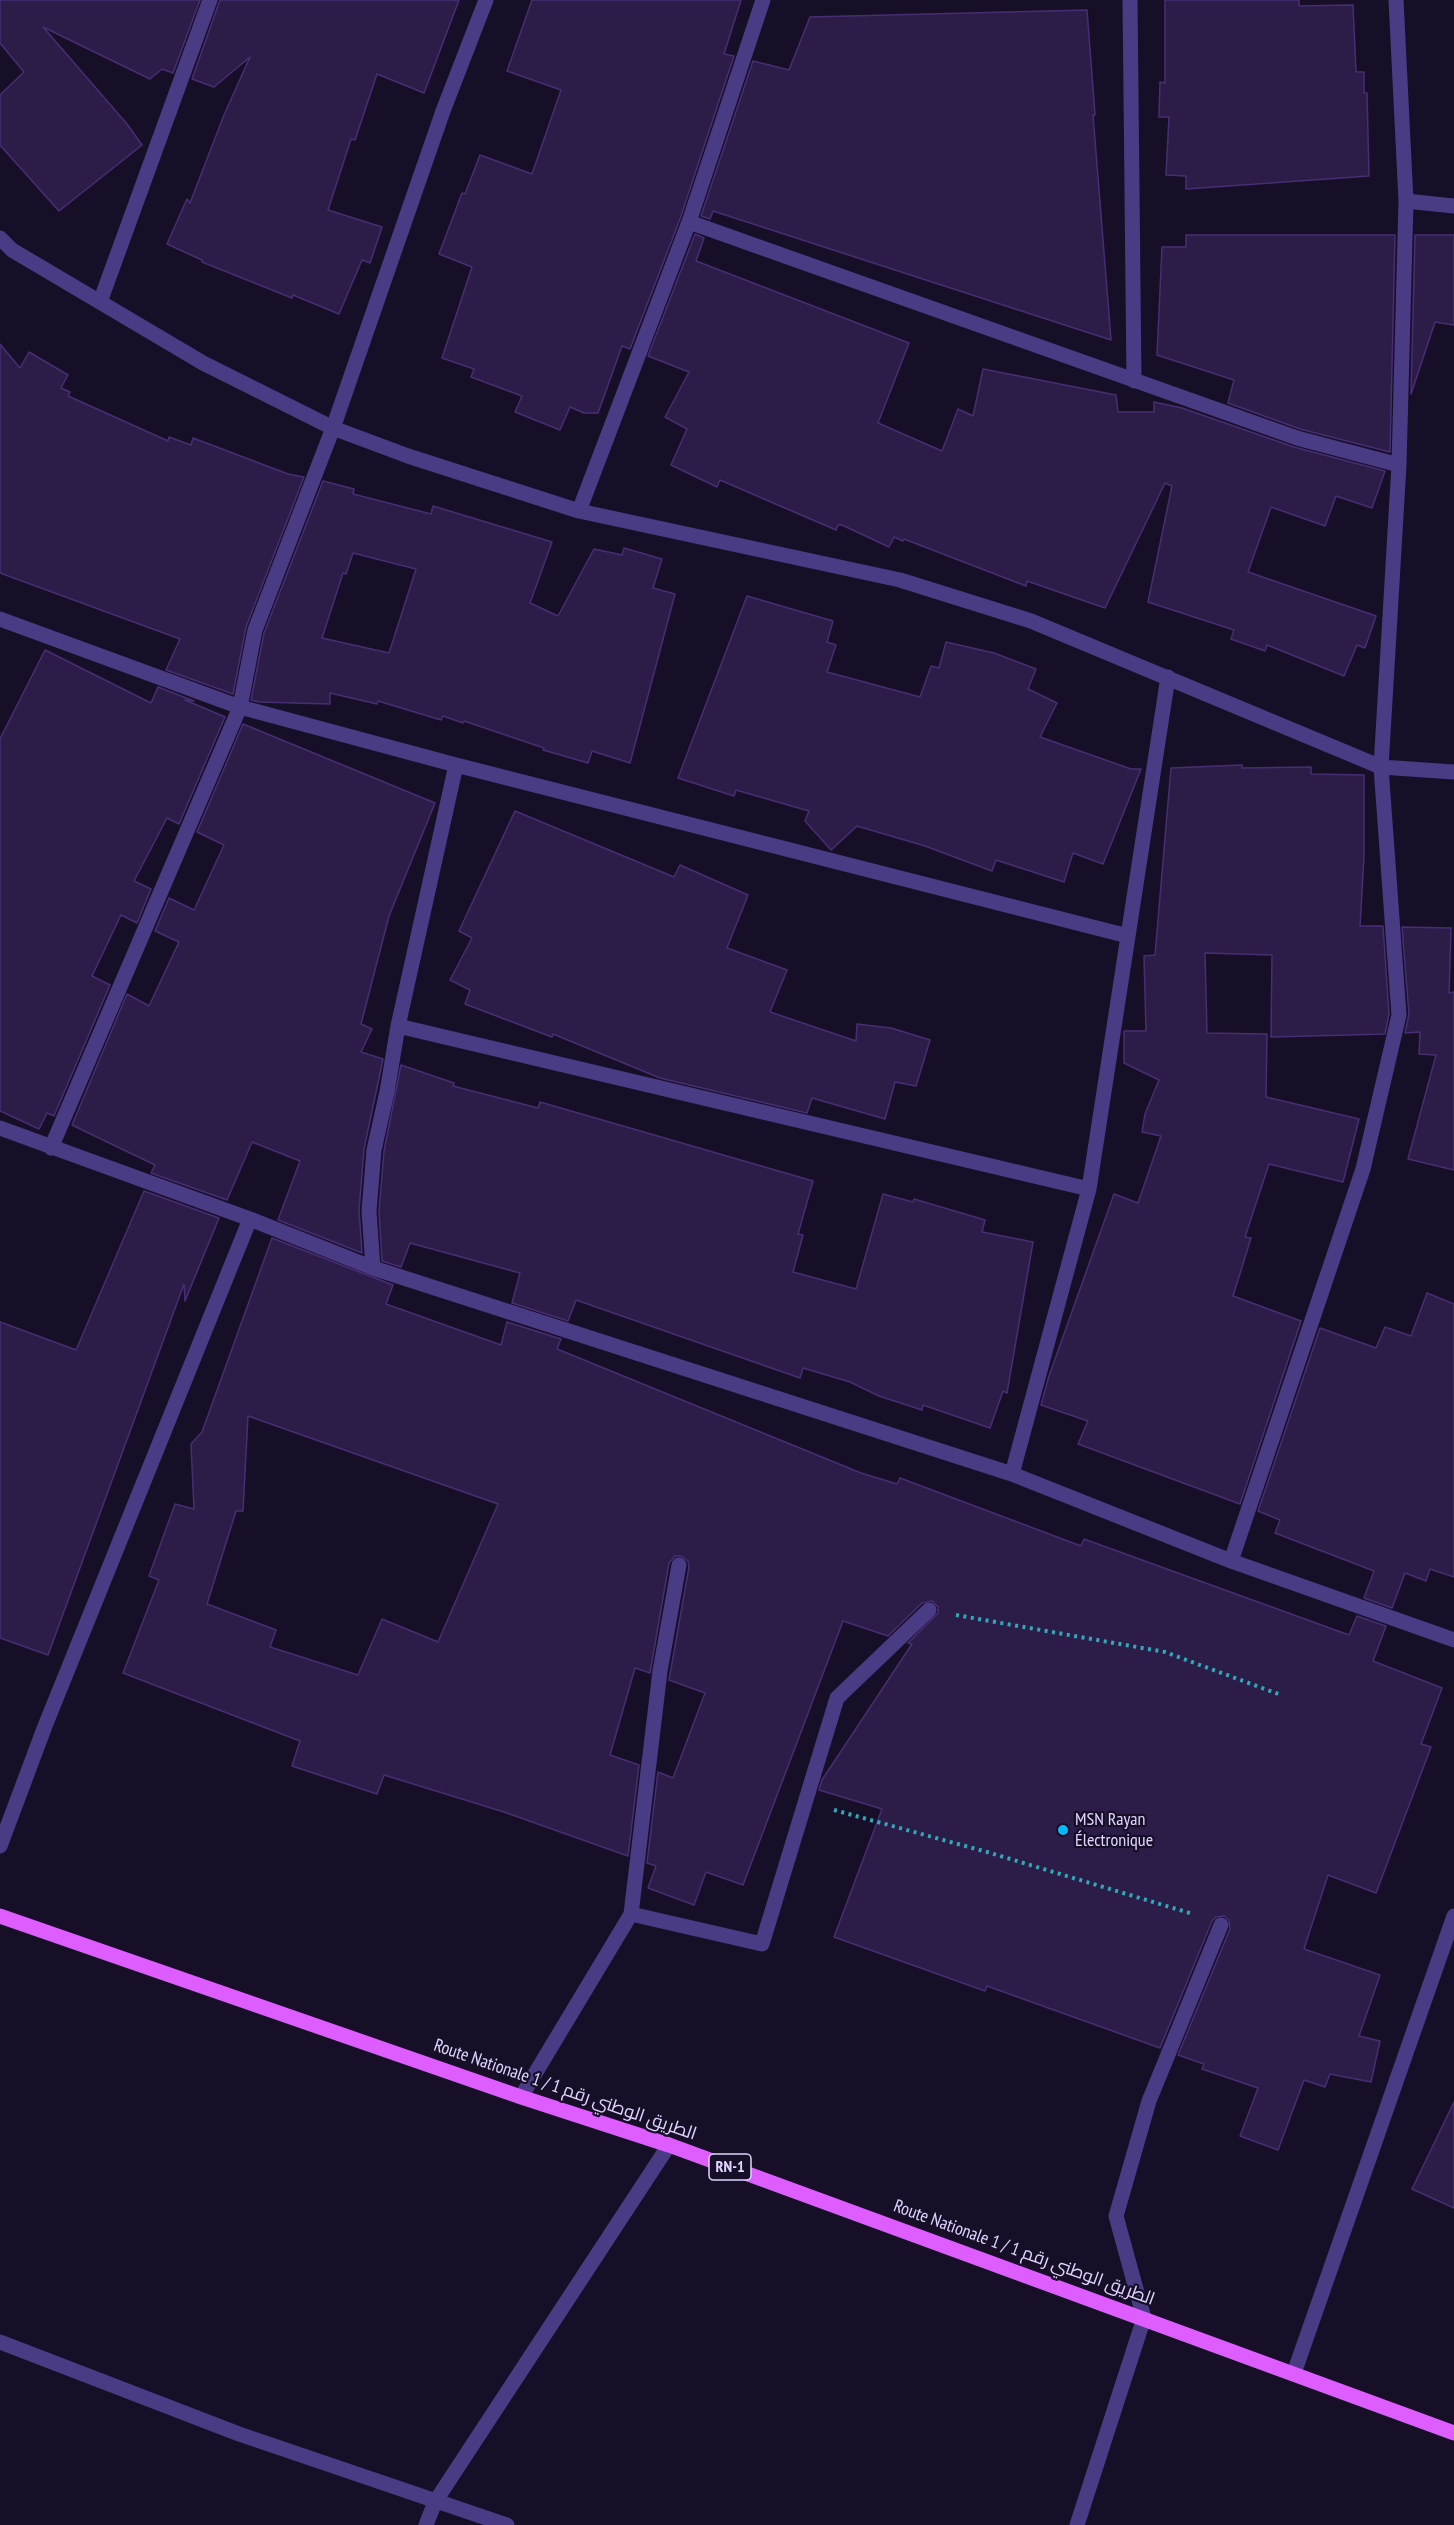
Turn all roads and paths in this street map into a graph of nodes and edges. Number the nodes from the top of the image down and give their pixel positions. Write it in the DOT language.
graph roads {
  1 [pos="210,0"];
  2 [pos="486,0"];
  3 [pos="763,0"];
  4 [pos="1130,0"];
  5 [pos="1396,0"];
  6 [pos="1406,201"];
  7 [pos="1454,206"];
  8 [pos="689,222"];
  9 [pos="0,238"];
  10 [pos="100,303"];
  11 [pos="1134,381"];
  12 [pos="333,428"];
  13 [pos="1399,465"];
  14 [pos="579,511"];
  15 [pos="0,619"];
  16 [pos="1167,677"];
  17 [pos="240,707"];
  18 [pos="456,765"];
  19 [pos="1381,768"];
  20 [pos="1454,772"];
  21 [pos="1128,936"];
  22 [pos="398,1026"];
  23 [pos="0,1128"];
  24 [pos="51,1148"];
  25 [pos="1089,1189"];
  26 [pos="250,1219"];
  27 [pos="373,1268"];
  28 [pos="1012,1474"];
  29 [pos="1231,1561"];
  30 [pos="679,1565"];
  31 [pos="929,1610"];
  32 [pos="1454,1640"];
  33 [pos="1281,1695"];
  34 [pos="805,1802"];
  35 [pos="0,1846"];
  36 [pos="631,1914"];
  37 [pos="0,1916"];
  38 [pos="1454,1916"];
  39 [pos="1221,1925"];
  40 [pos="521,2097"];
  41 [pos="669,2145"];
  42 [pos="1144,2318"];
  43 [pos="0,2342"];
  44 [pos="1294,2373"];
  45 [pos="1454,2433"];
  46 [pos="435,2502"];
  47 [pos="426,2525"];
  48 [pos="507,2525"];
  49 [pos="1077,2525"];
  1 -- 10 [label="street"];
  2 -- 12 [label="street"];
  3 -- 8 [label="street"];
  4 -- 11 [label="street"];
  5 -- 6 [label="street"];
  6 -- 7 [label="street"];
  6 -- 13 [label="street"];
  8 -- 11 [label="street"];
  8 -- 14 [label="street"];
  9 -- 10 [label="street"];
  10 -- 12 [label="street"];
  11 -- 13 [label="street"];
  12 -- 14 [label="street"];
  12 -- 17 [label="street"];
  13 -- 19 [label="street"];
  14 -- 16 [label="street"];
  15 -- 17 [label="street"];
  16 -- 19 [label="street"];
  16 -- 21 [label="street"];
  17 -- 18 [label="street"];
  17 -- 24 [label="street"];
  18 -- 21 [label="street"];
  18 -- 22 [label="street"];
  19 -- 20 [label="street"];
  19 -- 29 [label="street"];
  21 -- 25 [label="street"];
  22 -- 25 [label="street"];
  22 -- 27 [label="street"];
  23 -- 24 [label="street"];
  24 -- 26 [label="street"];
  25 -- 28 [label="street"];
  26 -- 27 [label="street"];
  26 -- 35 [label="street"];
  27 -- 28 [label="street"];
  28 -- 29 [label="street"];
  29 -- 32 [label="street"];
  30 -- 36 [label="street"];
  31 -- 33 [label="path"];
  31 -- 34 [label="street"];
  34 -- 36 [label="street"];
  34 -- 39 [label="path"];
  36 -- 40 [label="street"];
  37 -- 40 [label="main road, Route Nationale 1 / الطريق الوطني رقم 1 / RN-1"];
  38 -- 44 [label="street"];
  39 -- 42 [label="street"];
  40 -- 41 [label="main road, Route Nationale 1 / الطريق الوطني رقم 1 / RN-1"];
  41 -- 42 [label="main road, Route Nationale 1 / الطريق الوطني رقم 1 / RN-1"];
  41 -- 46 [label="street"];
  42 -- 44 [label="main road, Route Nationale 1 / الطريق الوطني رقم 1 / RN-1"];
  42 -- 49 [label="street"];
  43 -- 46 [label="street"];
  44 -- 45 [label="main road, Route Nationale 1 / الطريق الوطني رقم 1 / RN-1"];
  46 -- 47 [label="street"];
  46 -- 48 [label="street"];
}
